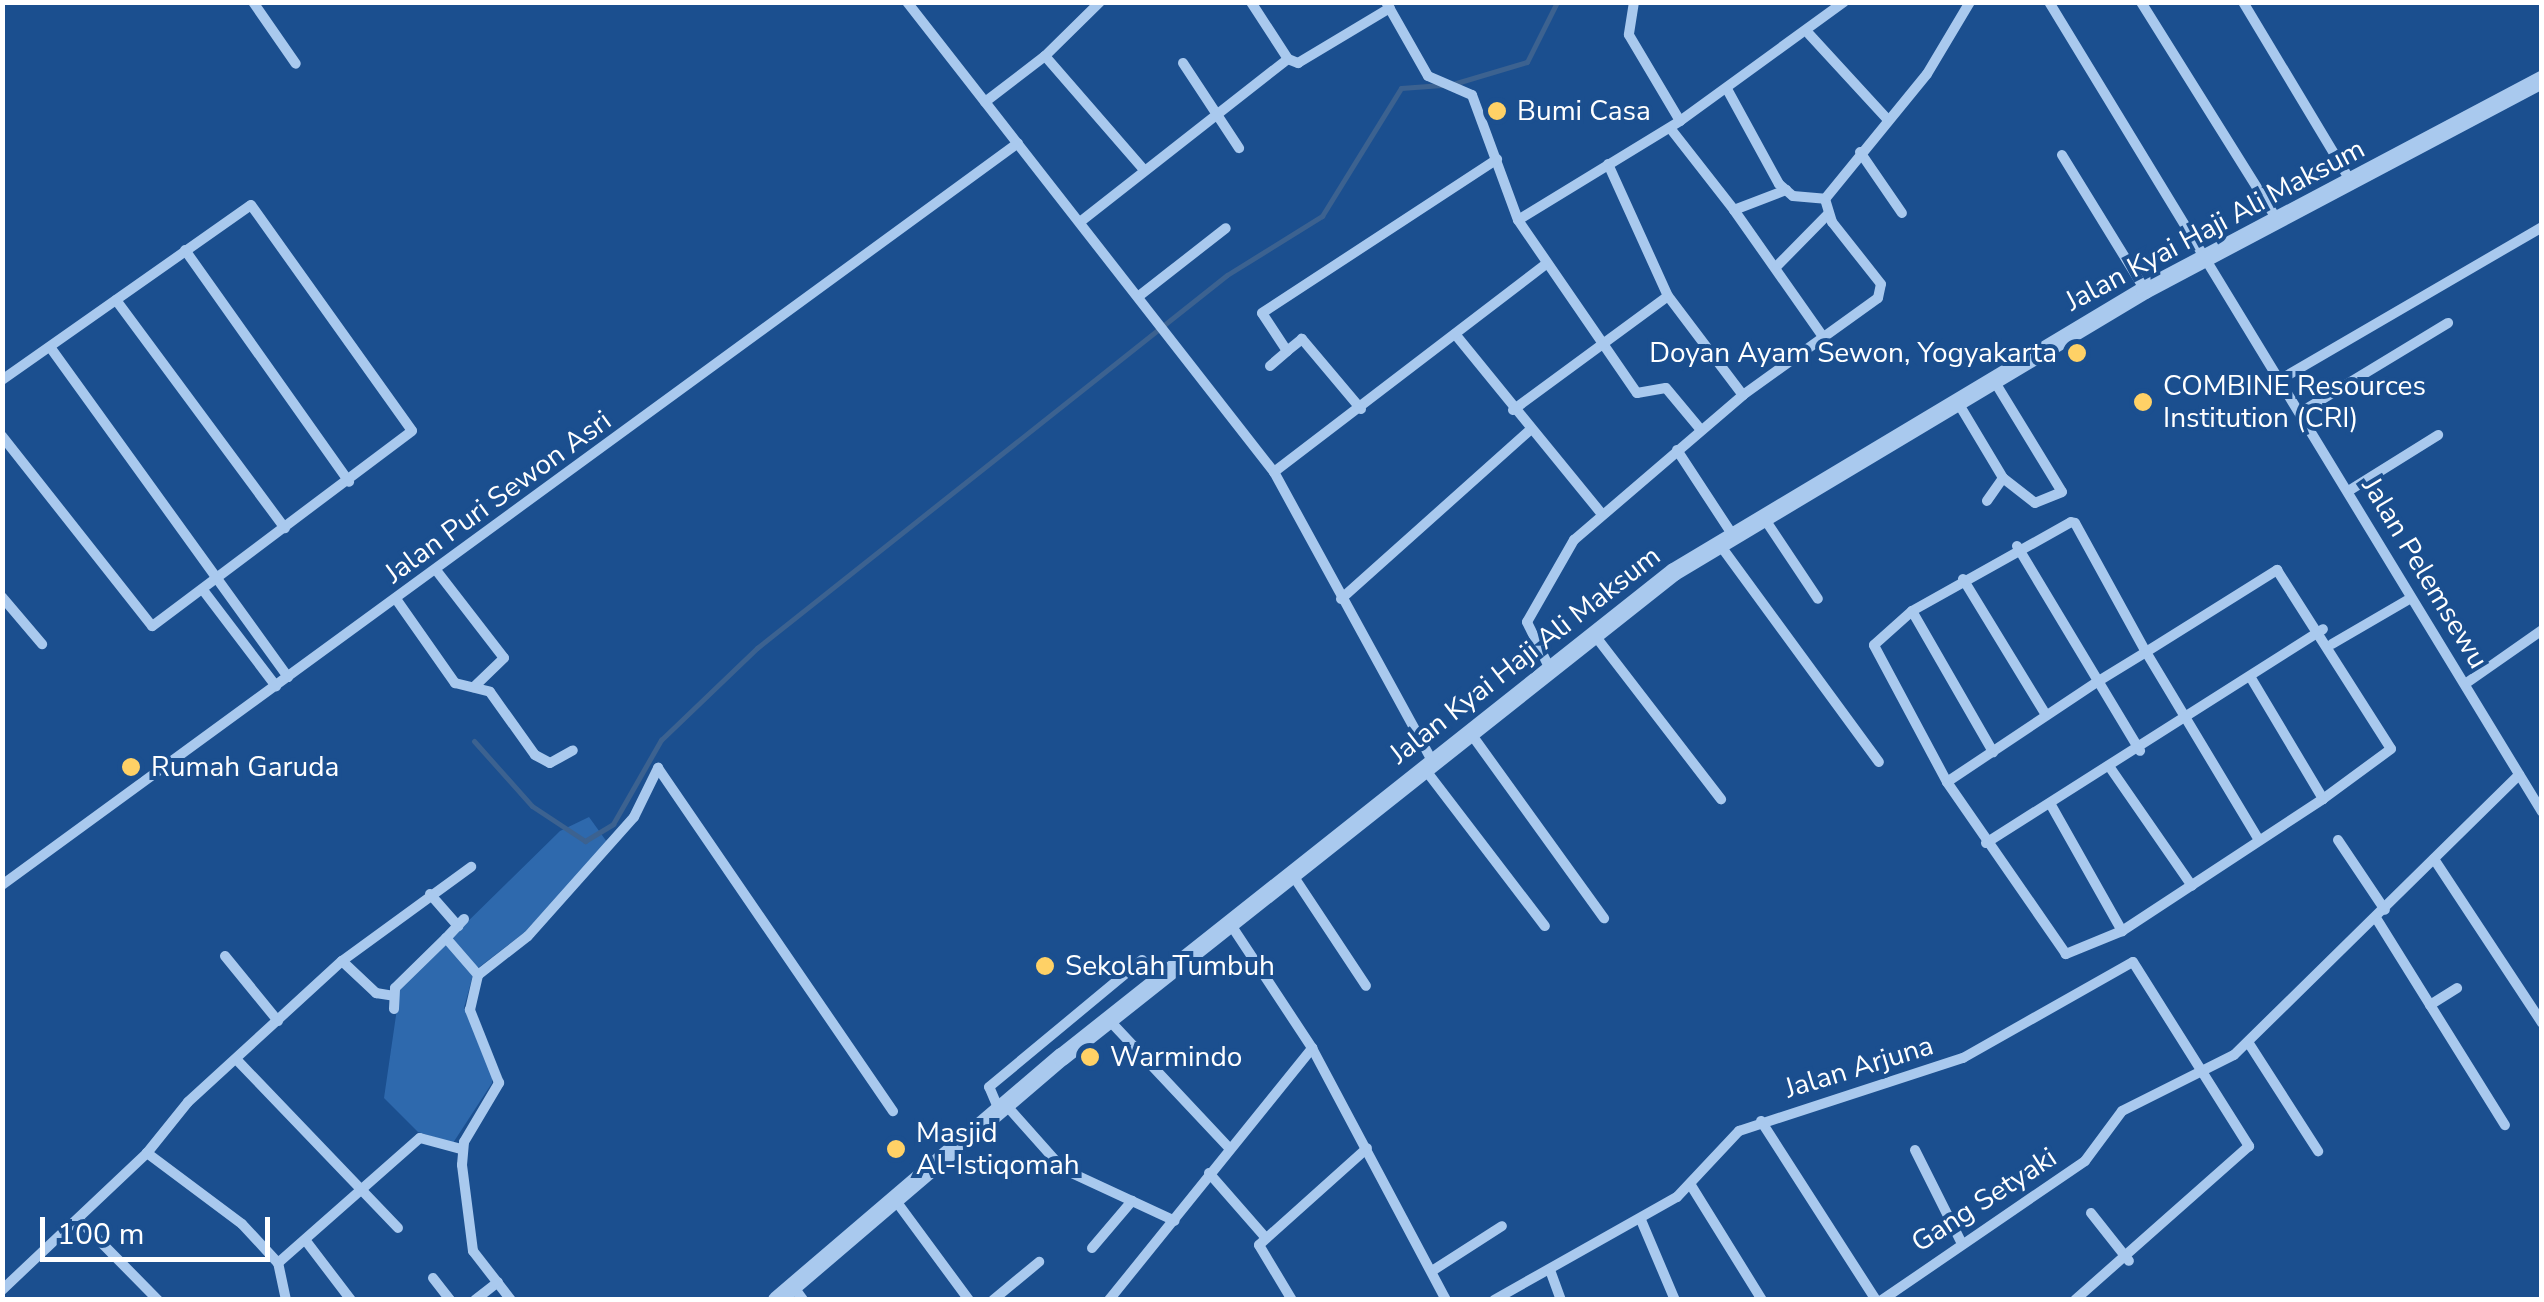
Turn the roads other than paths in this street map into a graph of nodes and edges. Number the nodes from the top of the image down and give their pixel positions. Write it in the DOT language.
graph roads {
  1 [pos="253,2"];
  2 [pos="907,2"];
  3 [pos="1081,2"];
  4 [pos="1100,2"];
  5 [pos="1634,2"];
  6 [pos="1844,2"];
  7 [pos="1970,2"];
  8 [pos="2050,2"];
  9 [pos="2141,2"];
  10 [pos="2243,2"];
  11 [pos="1255,4"];
  12 [pos="1388,5"];
  13 [pos="1089,12"];
  14 [pos="1809,34"];
  15 [pos="1044,56"];
  16 [pos="1288,59"];
  17 [pos="1183,62"];
  18 [pos="296,64"];
  19 [pos="2542,80"];
  20 [pos="1727,89"];
  21 [pos="985,102"];
  22 [pos="1215,116"];
  23 [pos="1888,120"];
  24 [pos="1675,124"];
  25 [pos="1018,144"];
  26 [pos="1239,148"];
  27 [pos="1860,152"];
  28 [pos="2062,155"];
  29 [pos="1497,159"];
  30 [pos="1608,164"];
  31 [pos="1144,170"];
  32 [pos="2351,182"];
  33 [pos="1786,190"];
  34 [pos="1825,199"];
  35 [pos="1734,210"];
  36 [pos="1829,213"];
  37 [pos="1902,213"];
  38 [pos="1518,220"];
  39 [pos="2276,220"];
  40 [pos="1080,222"];
  41 [pos="2542,227"];
  42 [pos="1226,228"];
  43 [pos="185,250"];
  44 [pos="2206,256"];
  45 [pos="1546,264"];
  46 [pos="1778,266"];
  47 [pos="2145,290"];
  48 [pos="1138,296"];
  49 [pos="1668,296"];
  50 [pos="116,300"];
  51 [pos="2448,322"];
  52 [pos="1455,334"];
  53 [pos="1821,334"];
  54 [pos="1600,341"];
  55 [pos="50,347"];
  56 [pos="1288,351"];
  57 [pos="1270,366"];
  58 [pos="1993,379"];
  59 [pos="2281,379"];
  60 [pos="2,380"];
  61 [pos="1743,395"];
  62 [pos="1957,400"];
  63 [pos="1361,409"];
  64 [pos="1514,410"];
  65 [pos="2301,412"];
  66 [pos="1701,430"];
  67 [pos="1528,432"];
  68 [pos="2438,435"];
  69 [pos="2,436"];
  70 [pos="1678,450"];
  71 [pos="1274,472"];
  72 [pos="2003,478"];
  73 [pos="348,482"];
  74 [pos="2350,490"];
  75 [pos="1987,501"];
  76 [pos="1601,514"];
  77 [pos="1764,518"];
  78 [pos="285,528"];
  79 [pos="1727,541"];
  80 [pos="2017,546"];
  81 [pos="436,570"];
  82 [pos="217,579"];
  83 [pos="1963,579"];
  84 [pos="204,590"];
  85 [pos="2411,598"];
  86 [pos="396,599"];
  87 [pos="1341,599"];
  88 [pos="1818,599"];
  89 [pos="4,602"];
  90 [pos="240,610"];
  91 [pos="1912,610"];
  92 [pos="226,620"];
  93 [pos="2323,630"];
  94 [pos="2542,630"];
  95 [pos="1592,632"];
  96 [pos="42,644"];
  97 [pos="2332,644"];
  98 [pos="266,646"];
  99 [pos="2146,652"];
  100 [pos="254,655"];
  101 [pos="1548,667"];
  102 [pos="288,678"];
  103 [pos="2252,678"];
  104 [pos="2097,682"];
  105 [pos="2465,684"];
  106 [pos="276,686"];
  107 [pos="474,687"];
  108 [pos="2046,715"];
  109 [pos="2187,720"];
  110 [pos="1468,730"];
  111 [pos="573,750"];
  112 [pos="2140,751"];
  113 [pos="1993,752"];
  114 [pos="1879,762"];
  115 [pos="1428,764"];
  116 [pos="2111,768"];
  117 [pos="2519,774"];
  118 [pos="1947,782"];
  119 [pos="1721,798"];
  120 [pos="2323,799"];
  121 [pos="2051,804"];
  122 [pos="2542,812"];
  123 [pos="2259,840"];
  124 [pos="2338,840"];
  125 [pos="1986,842"];
  126 [pos="2434,859"];
  127 [pos="471,867"];
  128 [pos="1292,874"];
  129 [pos="2,885"];
  130 [pos="2192,886"];
  131 [pos="430,894"];
  132 [pos="2380,914"];
  133 [pos="1604,918"];
  134 [pos="1232,925"];
  135 [pos="1544,926"];
  136 [pos="2122,931"];
  137 [pos="446,938"];
  138 [pos="225,956"];
  139 [pos="1142,960"];
  140 [pos="342,961"];
  141 [pos="478,975"];
  142 [pos="1366,986"];
  143 [pos="2457,988"];
  144 [pos="391,995"];
  145 [pos="2430,1005"];
  146 [pos="394,1008"];
  147 [pos="1109,1020"];
  148 [pos="278,1021"];
  149 [pos="2542,1023"];
  150 [pos="1045,1038"];
  151 [pos="2248,1042"];
  152 [pos="1312,1048"];
  153 [pos="1062,1057"];
  154 [pos="236,1059"];
  155 [pos="2206,1076"];
  156 [pos="1002,1108"];
  157 [pos="893,1111"];
  158 [pos="1761,1121"];
  159 [pos="2505,1125"];
  160 [pos="1229,1148"];
  161 [pos="1367,1148"];
  162 [pos="461,1149"];
  163 [pos="1915,1150"];
  164 [pos="147,1152"];
  165 [pos="2318,1152"];
  166 [pos="1209,1174"];
  167 [pos="1692,1187"];
  168 [pos="367,1190"];
  169 [pos="892,1196"];
  170 [pos="1132,1201"];
  171 [pos="2091,1213"];
  172 [pos="78,1219"];
  173 [pos="1641,1220"];
  174 [pos="1175,1221"];
  175 [pos="1502,1226"];
  176 [pos="398,1228"];
  177 [pos="1265,1237"];
  178 [pos="1960,1240"];
  179 [pos="306,1241"];
  180 [pos="1092,1248"];
  181 [pos="2128,1261"];
  182 [pos="1039,1262"];
  183 [pos="278,1263"];
  184 [pos="1550,1270"];
  185 [pos="1432,1271"];
  186 [pos="434,1278"];
  187 [pos="498,1282"];
  188 [pos="2,1290"];
  189 [pos="798,1293"];
  190 [pos="1113,1298"];
  191 [pos="1444,1298"];
  192 [pos="158,1300"];
  193 [pos="286,1300"];
  194 [pos="351,1300"];
  195 [pos="450,1300"];
  196 [pos="475,1300"];
  197 [pos="511,1300"];
  198 [pos="777,1300"];
  199 [pos="969,1300"];
  200 [pos="994,1300"];
  201 [pos="1292,1300"];
  202 [pos="1494,1300"];
  203 [pos="1560,1300"];
  204 [pos="1675,1300"];
  205 [pos="1762,1300"];
  206 [pos="1879,1300"];
  207 [pos="2074,1300"];
  1 -- 18 [label="street"];
  2 -- 21 [label="street"];
  3 -- 13 [label="street"];
  4 -- 13 [label="street"];
  5 -- 24 [label="street"];
  6 -- 14 [label="street"];
  7 -- 23 [label="street"];
  8 -- 44 [label="street, Jalan Pelemsewu"];
  9 -- 39 [label="street"];
  10 -- 32 [label="street"];
  11 -- 16 [label="street"];
  12 -- 16 [label="street"];
  12 -- 29 [label="street"];
  13 -- 15 [label="street"];
  14 -- 20 [label="street"];
  14 -- 23 [label="street"];
  15 -- 21 [label="street"];
  15 -- 31 [label="street"];
  16 -- 22 [label="street"];
  17 -- 22 [label="street"];
  19 -- 32 [label="street, Jalan Kyai Haji Ali Maksum"];
  20 -- 24 [label="street"];
  20 -- 33 [label="street"];
  21 -- 25 [label="street"];
  22 -- 26 [label="street"];
  22 -- 31 [label="street"];
  23 -- 27 [label="street"];
  24 -- 30 [label="street"];
  24 -- 35 [label="street"];
  25 -- 40 [label="street"];
  25 -- 81 [label="street, Jalan Puri Sewon Asri"];
  27 -- 34 [label="street"];
  27 -- 37 [label="street"];
  28 -- 47 [label="street"];
  29 -- 38 [label="street"];
  29 -- 56 [label="street"];
  30 -- 38 [label="street"];
  30 -- 49 [label="street"];
  31 -- 40 [label="street"];
  32 -- 39 [label="street, Jalan Kyai Haji Ali Maksum"];
  33 -- 34 [label="street"];
  33 -- 35 [label="street"];
  34 -- 36 [label="street"];
  35 -- 46 [label="street"];
  36 -- 46 [label="street"];
  36 -- 53 [label="street"];
  38 -- 45 [label="street"];
  39 -- 44 [label="street, Jalan Kyai Haji Ali Maksum"];
  40 -- 48 [label="street"];
  41 -- 59 [label="street"];
  42 -- 48 [label="street"];
  43 -- 50 [label="street"];
  43 -- 73 [label="street"];
  43 -- 73 [label="street"];
  44 -- 47 [label="street, Jalan Kyai Haji Ali Maksum"];
  44 -- 59 [label="street, Jalan Pelemsewu"];
  45 -- 52 [label="street"];
  45 -- 54 [label="street"];
  46 -- 53 [label="street"];
  47 -- 58 [label="street, Jalan Kyai Haji Ali Maksum"];
  48 -- 71 [label="street"];
  49 -- 54 [label="street"];
  49 -- 61 [label="street"];
  50 -- 55 [label="street"];
  50 -- 78 [label="street"];
  51 -- 65 [label="street"];
  52 -- 63 [label="street"];
  52 -- 64 [label="street"];
  53 -- 61 [label="street"];
  54 -- 64 [label="street"];
  54 -- 66 [label="street"];
  55 -- 60 [label="street"];
  55 -- 82 [label="street"];
  56 -- 57 [label="street"];
  56 -- 63 [label="street"];
  58 -- 62 [label="street, Jalan Kyai Haji Ali Maksum"];
  58 -- 72 [label="street"];
  59 -- 65 [label="street, Jalan Pelemsewu"];
  61 -- 66 [label="street"];
  62 -- 72 [label="street"];
  62 -- 77 [label="street, Jalan Kyai Haji Ali Maksum"];
  63 -- 71 [label="street"];
  64 -- 67 [label="street"];
  65 -- 74 [label="street, Jalan Pelemsewu"];
  66 -- 70 [label="street"];
  67 -- 76 [label="street"];
  67 -- 87 [label="street"];
  68 -- 74 [label="street"];
  69 -- 84 [label="street"];
  70 -- 76 [label="street"];
  70 -- 79 [label="street"];
  71 -- 87 [label="street"];
  72 -- 75 [label="street"];
  73 -- 78 [label="street"];
  74 -- 85 [label="street, Jalan Pelemsewu"];
  76 -- 101 [label="street"];
  77 -- 79 [label="street, Jalan Kyai Haji Ali Maksum"];
  77 -- 88 [label="street"];
  78 -- 82 [label="street"];
  79 -- 95 [label="street, Jalan Kyai Haji Ali Maksum"];
  79 -- 114 [label="street"];
  80 -- 83 [label="street"];
  80 -- 99 [label="street"];
  80 -- 104 [label="street"];
  81 -- 86 [label="street, Jalan Puri Sewon Asri"];
  81 -- 107 [label="street"];
  82 -- 84 [label="street"];
  82 -- 90 [label="street"];
  83 -- 91 [label="street"];
  83 -- 108 [label="street"];
  84 -- 92 [label="street"];
  85 -- 97 [label="street"];
  85 -- 105 [label="street, Jalan Pelemsewu"];
  86 -- 102 [label="street, Jalan Puri Sewon Asri"];
  86 -- 107 [label="street"];
  87 -- 115 [label="street"];
  89 -- 96 [label="street"];
  90 -- 92 [label="street"];
  90 -- 98 [label="street"];
  91 -- 113 [label="street"];
  91 -- 118 [label="street"];
  92 -- 100 [label="street"];
  93 -- 97 [label="street"];
  93 -- 99 [label="street"];
  93 -- 103 [label="street"];
  94 -- 105 [label="street"];
  95 -- 101 [label="street, Jalan Kyai Haji Ali Maksum"];
  95 -- 119 [label="street"];
  97 -- 120 [label="street"];
  98 -- 100 [label="street"];
  98 -- 102 [label="street"];
  99 -- 104 [label="street"];
  99 -- 109 [label="street"];
  100 -- 106 [label="street"];
  101 -- 110 [label="street, Jalan Kyai Haji Ali Maksum"];
  102 -- 106 [label="street, Jalan Puri Sewon Asri"];
  103 -- 109 [label="street"];
  103 -- 120 [label="street"];
  104 -- 108 [label="street"];
  104 -- 112 [label="street"];
  105 -- 117 [label="street, Jalan Pelemsewu"];
  106 -- 129 [label="street, Jalan Puri Sewon Asri"];
  107 -- 111 [label="street"];
  108 -- 113 [label="street"];
  109 -- 112 [label="street"];
  109 -- 123 [label="street"];
  110 -- 115 [label="street, Jalan Kyai Haji Ali Maksum"];
  110 -- 133 [label="street"];
  112 -- 116 [label="street"];
  113 -- 118 [label="street"];
  115 -- 128 [label="street, Jalan Kyai Haji Ali Maksum"];
  115 -- 135 [label="street"];
  116 -- 121 [label="street"];
  116 -- 130 [label="street"];
  117 -- 122 [label="street, Jalan Pelemsewu"];
  117 -- 126 [label="street, Gang Setyaki"];
  118 -- 125 [label="street"];
  120 -- 123 [label="street"];
  121 -- 125 [label="street"];
  121 -- 136 [label="street"];
  123 -- 130 [label="street"];
  124 -- 132 [label="street"];
  125 -- 136 [label="street"];
  126 -- 132 [label="street, Gang Setyaki"];
  126 -- 149 [label="street"];
  127 -- 131 [label="street"];
  128 -- 134 [label="street, Jalan Kyai Haji Ali Maksum"];
  128 -- 142 [label="street"];
  130 -- 136 [label="street"];
  131 -- 137 [label="street"];
  131 -- 140 [label="street"];
  132 -- 145 [label="street"];
  132 -- 151 [label="street, Gang Setyaki"];
  134 -- 147 [label="street, Jalan Kyai Haji Ali Maksum"];
  134 -- 152 [label="street"];
  137 -- 141 [label="street"];
  137 -- 144 [label="street"];
  138 -- 148 [label="street"];
  139 -- 150 [label="street"];
  140 -- 144 [label="street"];
  140 -- 148 [label="street"];
  141 -- 157 [label="street"];
  141 -- 162 [label="street"];
  143 -- 145 [label="street"];
  144 -- 146 [label="street"];
  145 -- 159 [label="street"];
  147 -- 153 [label="street, Jalan Kyai Haji Ali Maksum"];
  147 -- 160 [label="street"];
  148 -- 154 [label="street"];
  150 -- 153 [label="street"];
  150 -- 156 [label="street"];
  151 -- 155 [label="street, Gang Setyaki"];
  151 -- 165 [label="street"];
  152 -- 160 [label="street"];
  152 -- 161 [label="street"];
  153 -- 156 [label="street, Jalan Kyai Haji Ali Maksum"];
  154 -- 164 [label="street"];
  154 -- 168 [label="street"];
  155 -- 158 [label="street, Jalan Arjuna"];
  155 -- 178 [label="street, Gang Setyaki"];
  155 -- 181 [label="street"];
  156 -- 169 [label="street, Jalan Kyai Haji Ali Maksum"];
  156 -- 170 [label="street"];
  158 -- 167 [label="street, Jalan Arjuna"];
  158 -- 206 [label="street"];
  160 -- 166 [label="street"];
  161 -- 177 [label="street"];
  161 -- 185 [label="street"];
  162 -- 168 [label="street"];
  162 -- 187 [label="street"];
  163 -- 178 [label="street"];
  164 -- 172 [label="street"];
  164 -- 183 [label="street"];
  166 -- 174 [label="street"];
  166 -- 177 [label="street"];
  167 -- 173 [label="street, Jalan Arjuna"];
  167 -- 205 [label="street"];
  168 -- 176 [label="street"];
  168 -- 179 [label="street"];
  169 -- 189 [label="street, Jalan Kyai Haji Ali Maksum"];
  169 -- 199 [label="street"];
  170 -- 174 [label="street"];
  170 -- 180 [label="street"];
  171 -- 181 [label="street"];
  172 -- 188 [label="street"];
  172 -- 192 [label="street"];
  173 -- 184 [label="street, Jalan Arjuna"];
  173 -- 204 [label="street"];
  174 -- 190 [label="street"];
  175 -- 185 [label="street"];
  177 -- 201 [label="street"];
  178 -- 206 [label="street, Gang Setyaki"];
  179 -- 183 [label="street"];
  179 -- 194 [label="street"];
  181 -- 207 [label="street"];
  182 -- 200 [label="street"];
  183 -- 193 [label="street"];
  184 -- 202 [label="street, Jalan Arjuna"];
  184 -- 203 [label="street"];
  185 -- 191 [label="street"];
  186 -- 195 [label="street"];
  187 -- 196 [label="street"];
  187 -- 197 [label="street"];
  189 -- 198 [label="street, Jalan Kyai Haji Ali Maksum"];
}
